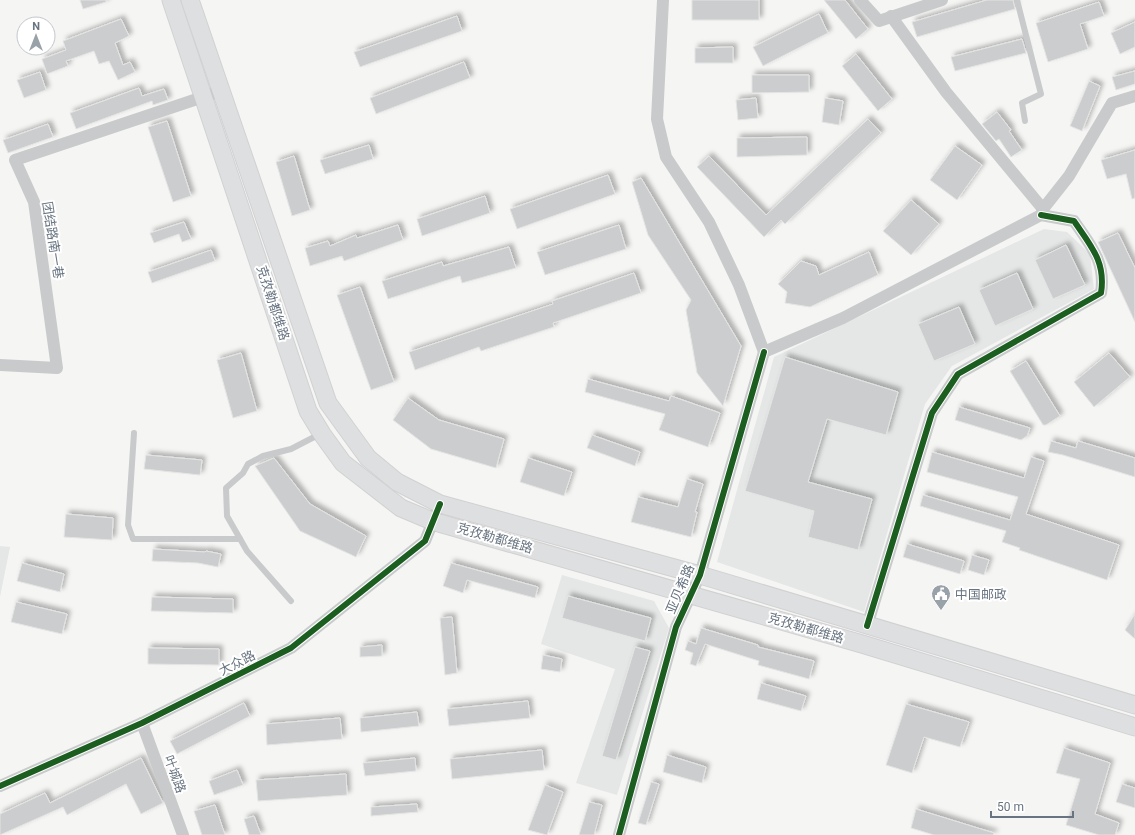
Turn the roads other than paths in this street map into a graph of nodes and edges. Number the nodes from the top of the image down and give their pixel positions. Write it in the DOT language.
graph roads {
  1 [pos="171,0"];
  2 [pos="190,0"];
  3 [pos="662,0"];
  4 [pos="860,0"];
  5 [pos="942,0"];
  6 [pos="1017,0"];
  7 [pos="891,16"];
  8 [pos="221,91"];
  9 [pos="204,96"];
  10 [pos="1135,96"];
  11 [pos="1025,121"];
  12 [pos="1042,212"];
  13 [pos="764,352"];
  14 [pos="0,365"];
  15 [pos="134,433"];
  16 [pos="322,434"];
  17 [pos="440,504"];
  18 [pos="432,521"];
  19 [pos="240,539"];
  20 [pos="700,575"];
  21 [pos="690,594"];
  22 [pos="292,601"];
  23 [pos="868,626"];
  24 [pos="1135,705"];
  25 [pos="142,723"];
  26 [pos="1135,727"];
  27 [pos="0,786"];
  28 [pos="182,835"];
  29 [pos="618,835"];
  1 -- 9 [label="main road, 克孜勒都维路"];
  2 -- 8 [label="main road, 克孜勒都维路"];
  3 -- 13 [label="street"];
  4 -- 7 [label="street"];
  5 -- 7 [label="street"];
  6 -- 11 [label="lane"];
  7 -- 12 [label="street"];
  8 -- 9 [label="street, 团结路南一巷"];
  8 -- 17 [label="main road, 克孜勒都维路"];
  9 -- 14 [label="street, 团结路南一巷"];
  9 -- 16 [label="main road, 克孜勒都维路"];
  10 -- 12 [label="street"];
  12 -- 13 [label="street"];
  12 -- 23 [label="street"];
  13 -- 20 [label="street, 亚贝希路"];
  15 -- 19 [label="lane"];
  16 -- 18 [label="main road, 克孜勒都维路"];
  16 -- 19 [label="lane"];
  17 -- 18 [label="street, 大众路"];
  17 -- 20 [label="main road, 克孜勒都维路"];
  18 -- 21 [label="main road, 克孜勒都维路"];
  18 -- 25 [label="street, 大众路"];
  19 -- 22 [label="lane"];
  20 -- 21 [label="street, 亚贝希路"];
  20 -- 23 [label="main road, 克孜勒都维路"];
  21 -- 26 [label="main road, 克孜勒都维路"];
  21 -- 29 [label="street, 亚贝希路"];
  23 -- 24 [label="main road, 克孜勒都维路"];
  25 -- 27 [label="street, 大众路"];
  25 -- 28 [label="street, 叶城路"];
}
